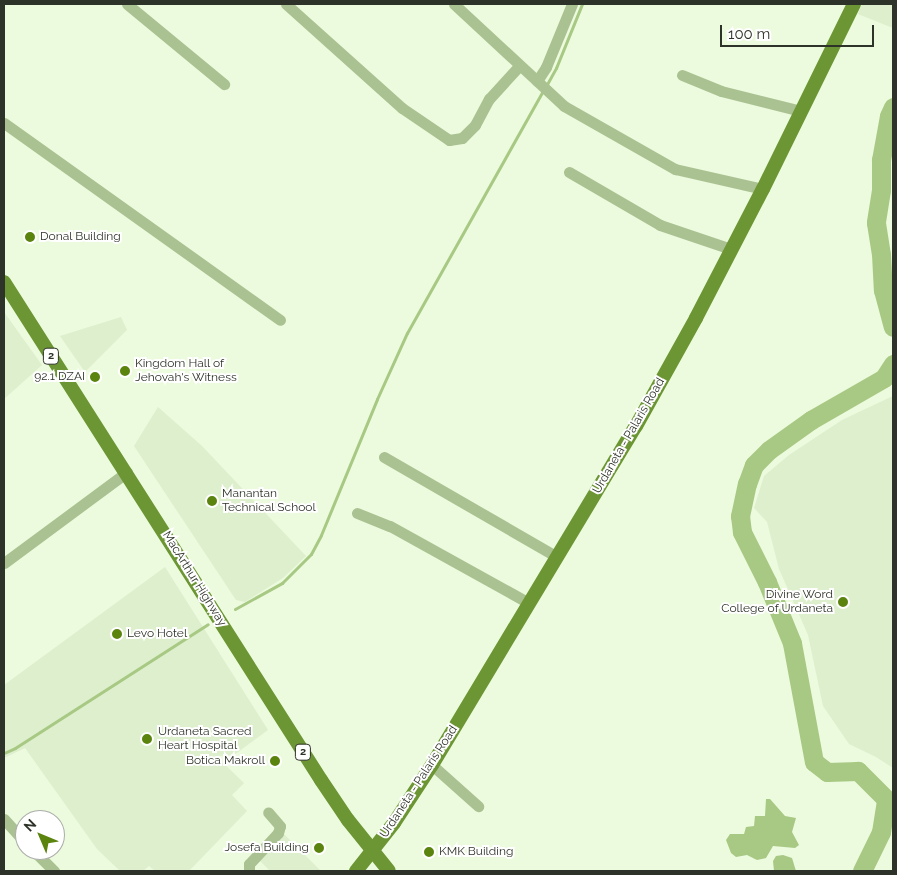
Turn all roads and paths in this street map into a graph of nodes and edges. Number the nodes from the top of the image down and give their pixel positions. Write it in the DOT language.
graph roads {
  1 [pos="126,4"];
  2 [pos="286,4"];
  3 [pos="454,4"];
  4 [pos="572,4"];
  5 [pos="854,4"];
  6 [pos="519,66"];
  7 [pos="682,75"];
  8 [pos="539,83"];
  9 [pos="224,84"];
  10 [pos="801,112"];
  11 [pos="4,123"];
  12 [pos="569,172"];
  13 [pos="764,190"];
  14 [pos="731,249"];
  15 [pos="4,282"];
  16 [pos="280,320"];
  17 [pos="384,457"];
  18 [pos="127,472"];
  19 [pos="356,513"];
  20 [pos="557,557"];
  21 [pos="4,563"];
  22 [pos="529,603"];
  23 [pos="432,765"];
  24 [pos="478,806"];
  25 [pos="268,812"];
  26 [pos="4,819"];
  27 [pos="15,831"];
  28 [pos="372,851"];
  29 [pos="43,860"];
  30 [pos="54,871"];
  31 [pos="249,871"];
  32 [pos="356,871"];
  33 [pos="390,871"];
  1 -- 9 [label="street"];
  2 -- 6 [label="street"];
  3 -- 6 [label="street"];
  4 -- 8 [label="street"];
  5 -- 10 [label="main road, Urdaneta - Palaris Road"];
  6 -- 8 [label="street"];
  7 -- 10 [label="street"];
  8 -- 13 [label="street"];
  10 -- 13 [label="main road, Urdaneta - Palaris Road"];
  11 -- 16 [label="street"];
  12 -- 14 [label="street"];
  13 -- 14 [label="main road, Urdaneta - Palaris Road"];
  14 -- 20 [label="main road, Urdaneta - Palaris Road"];
  15 -- 18 [label="main road, MacArthur Highway / 2"];
  17 -- 20 [label="street"];
  18 -- 21 [label="street"];
  18 -- 28 [label="main road, MacArthur Highway / 2"];
  19 -- 22 [label="street"];
  20 -- 22 [label="main road, Urdaneta - Palaris Road"];
  22 -- 23 [label="main road, Urdaneta - Palaris Road"];
  23 -- 24 [label="street"];
  23 -- 28 [label="main road, Urdaneta - Palaris Road"];
  25 -- 31 [label="street"];
  26 -- 27 [label="street"];
  28 -- 32 [label="main road, Urdaneta - Palaris Road"];
  28 -- 33 [label="main road, MacArthur Highway / 2"];
  29 -- 30 [label="street"];
}
